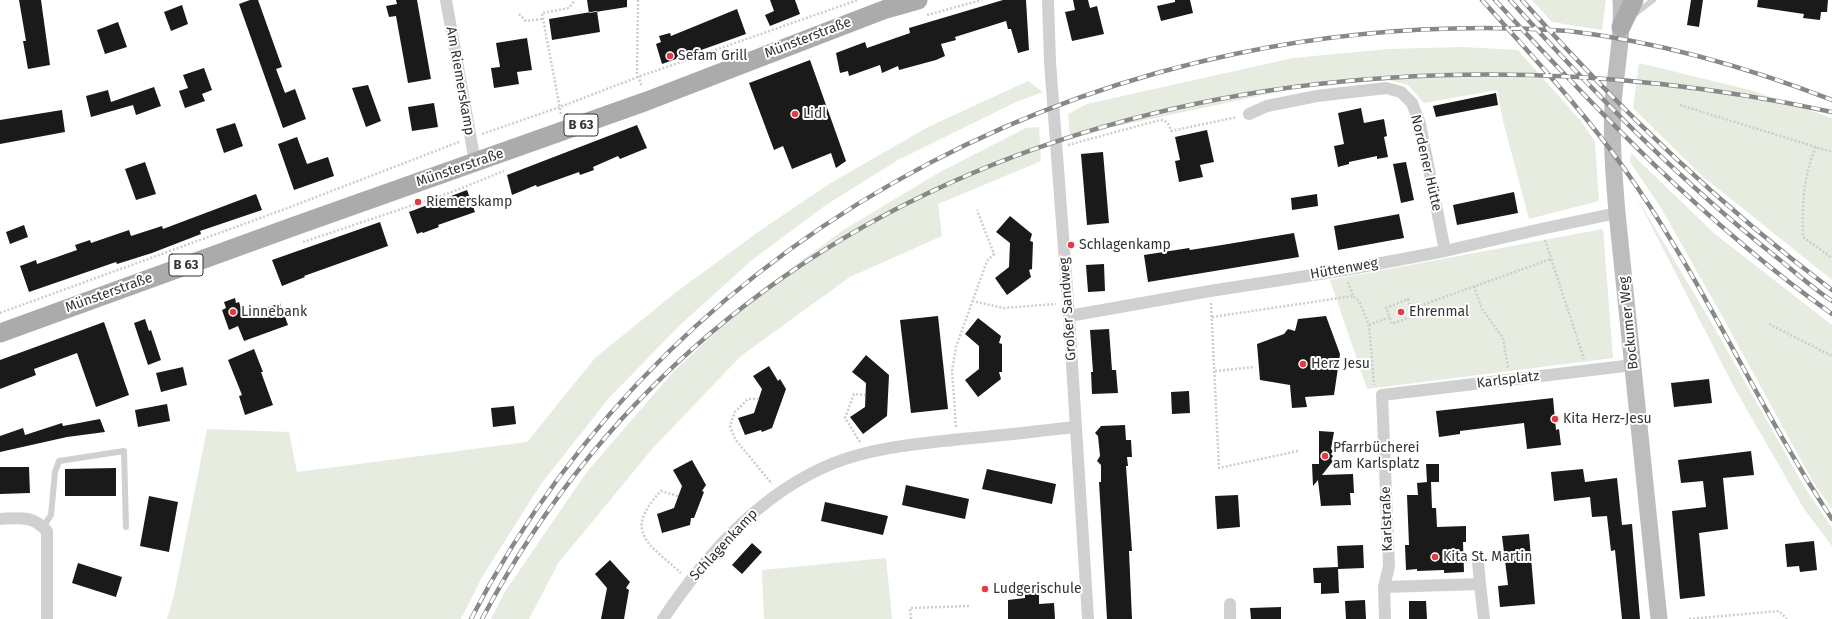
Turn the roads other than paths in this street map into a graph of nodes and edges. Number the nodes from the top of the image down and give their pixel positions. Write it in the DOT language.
graph roads {
  1 [pos="446,0"];
  2 [pos="918,0"];
  3 [pos="1048,0"];
  4 [pos="1621,0"];
  5 [pos="1634,0"];
  6 [pos="1653,0"];
  7 [pos="1621,27"];
  8 [pos="1249,114"];
  9 [pos="475,162"];
  10 [pos="1617,213"];
  11 [pos="1445,251"];
  12 [pos="1069,316"];
  13 [pos="0,333"];
  14 [pos="1633,365"];
  15 [pos="1382,395"];
  16 [pos="1075,427"];
  17 [pos="0,518"];
  18 [pos="43,527"];
  19 [pos="126,527"];
  20 [pos="1478,561"];
  21 [pos="1480,584"];
  22 [pos="1384,587"];
  23 [pos="1230,604"];
  24 [pos="47,619"];
  25 [pos="663,619"];
  26 [pos="1088,619"];
  27 [pos="1230,619"];
  28 [pos="1385,619"];
  29 [pos="1484,619"];
  30 [pos="1659,619"];
  1 -- 9 [label="street, Am Riemerskamp"];
  2 -- 9 [label="main road, Münsterstraße / B 63"];
  3 -- 12 [label="street, Großer Sandweg"];
  4 -- 7 [label="main road, Bockumer Weg"];
  5 -- 7 [label="main road, Bockumer Weg"];
  6 -- 7 [label="lane"];
  7 -- 10 [label="main road, Bockumer Weg"];
  8 -- 11 [label="street, Nordener Hütte"];
  9 -- 13 [label="main road, Münsterstraße / B 63"];
  10 -- 11 [label="street, Hüttenweg"];
  10 -- 14 [label="main road, Bockumer Weg"];
  11 -- 12 [label="street, Hüttenweg"];
  12 -- 16 [label="street, Großer Sandweg"];
  14 -- 15 [label="street, Karlsplatz"];
  14 -- 30 [label="main road, Bockumer Weg"];
  15 -- 22 [label="street, Karlstraße"];
  16 -- 25 [label="street, Schlagenkamp"];
  16 -- 26 [label="street, Großer Sandweg"];
  17 -- 18 [label="street"];
  18 -- 19 [label="lane"];
  18 -- 24 [label="street"];
  20 -- 21 [label="street"];
  21 -- 22 [label="street"];
  21 -- 29 [label="street"];
  22 -- 28 [label="street, Karlstraße"];
  23 -- 27 [label="street"];
}
